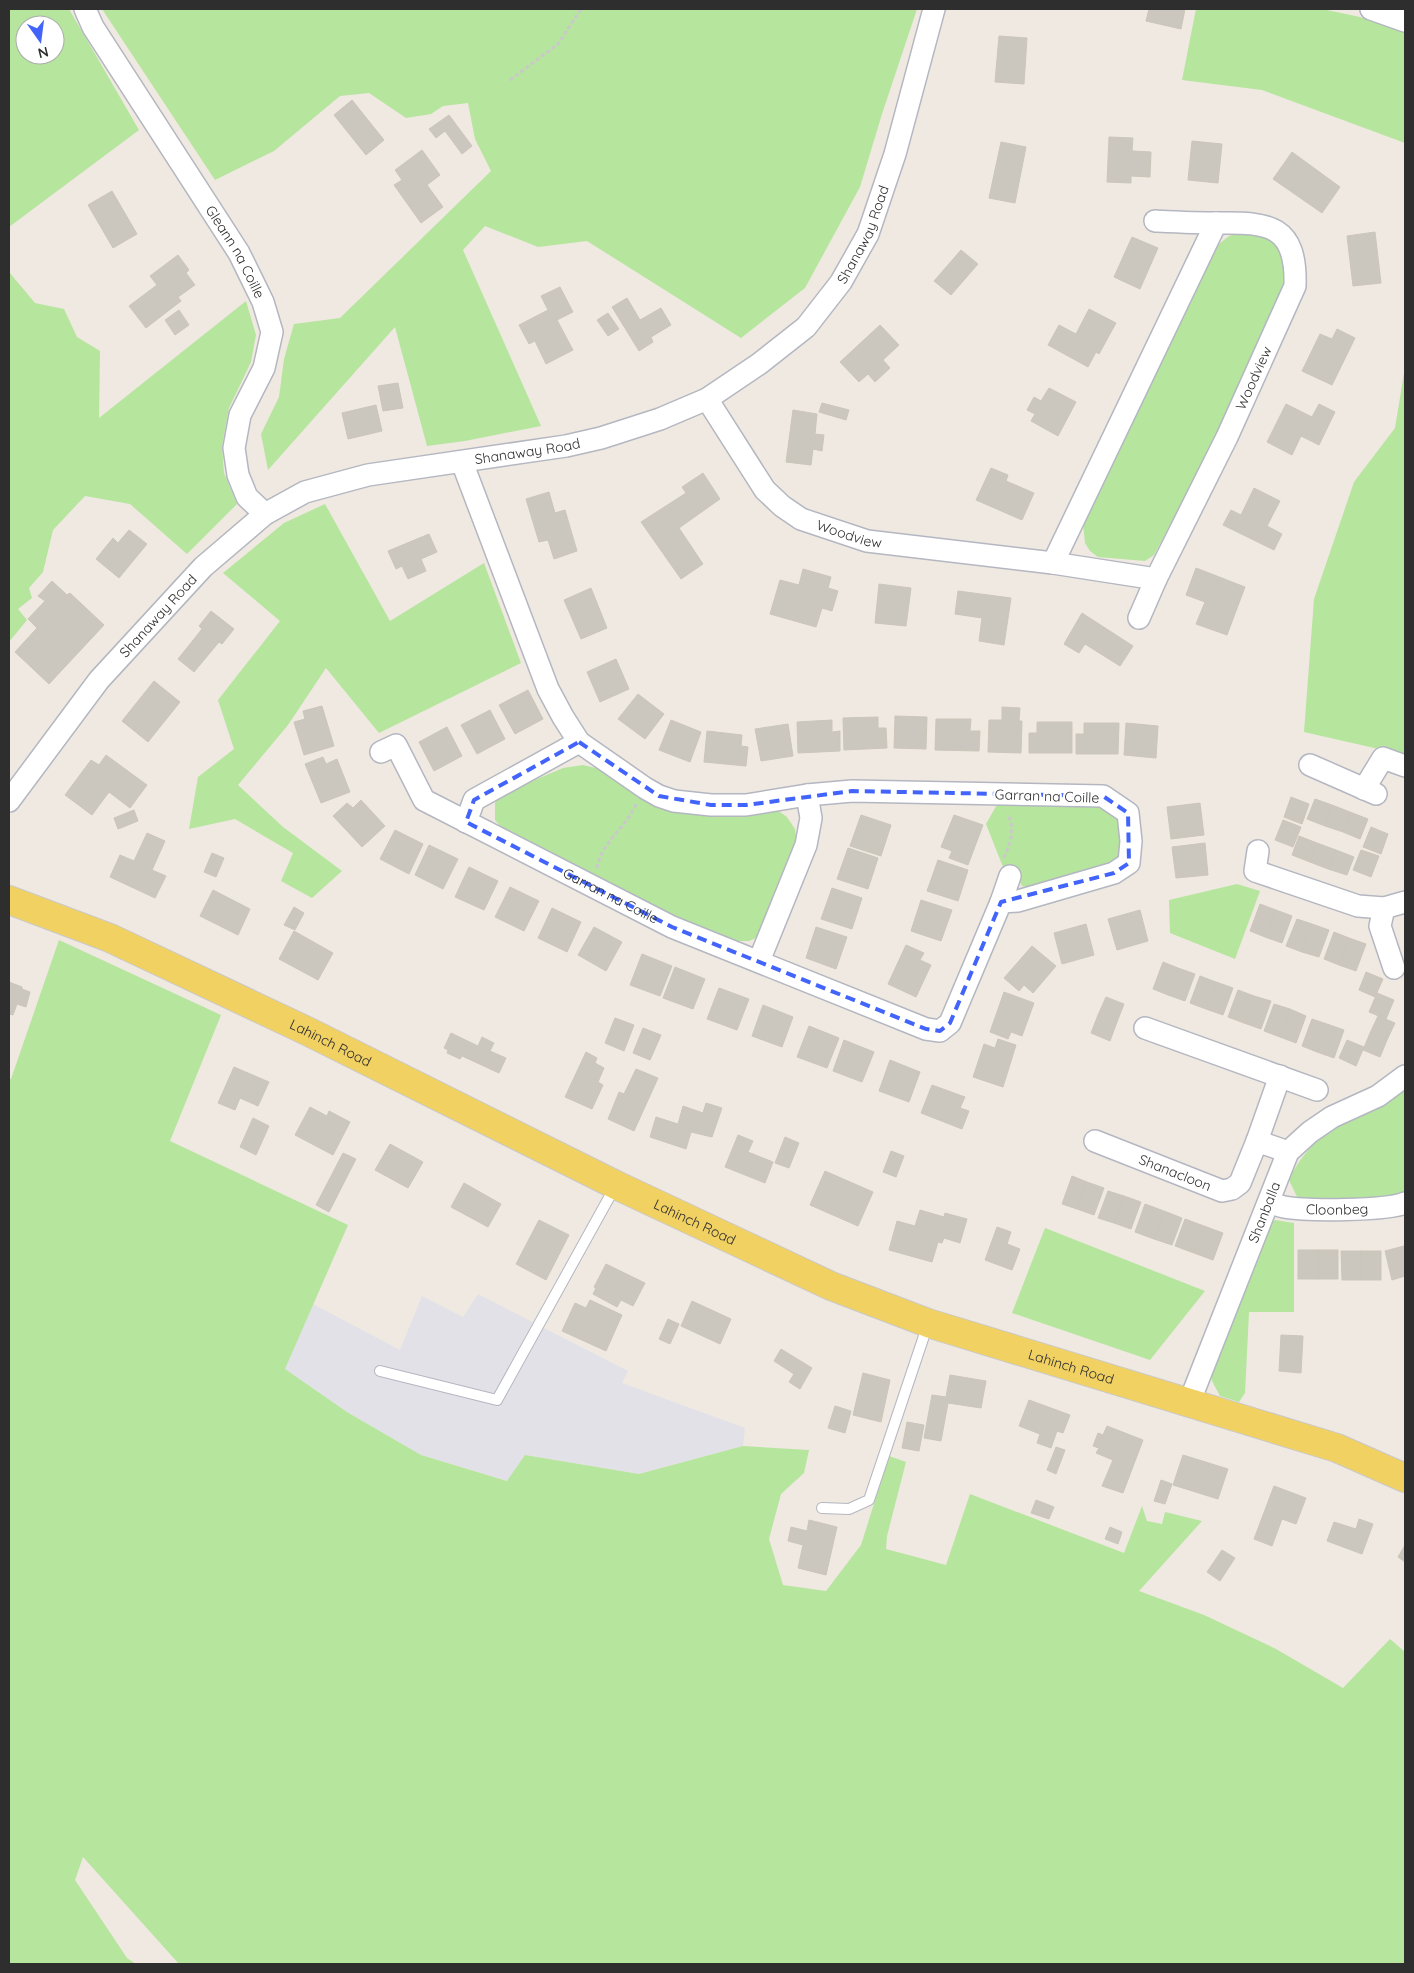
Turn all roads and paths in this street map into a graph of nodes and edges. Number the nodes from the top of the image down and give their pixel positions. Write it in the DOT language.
graph roads {
  1 [pos="85,9"];
  2 [pos="581,9"];
  3 [pos="934,9"];
  4 [pos="1371,9"];
  5 [pos="1405,21"];
  6 [pos="510,80"];
  7 [pos="1155,221"];
  8 [pos="1216,223"];
  9 [pos="707,398"];
  10 [pos="462,462"];
  11 [pos="264,514"];
  12 [pos="1054,563"];
  13 [pos="1156,579"];
  14 [pos="1139,618"];
  15 [pos="579,742"];
  16 [pos="381,752"];
  17 [pos="1310,766"];
  18 [pos="1405,766"];
  19 [pos="645,788"];
  20 [pos="992,794"];
  21 [pos="807,795"];
  22 [pos="9,801"];
  23 [pos="466,822"];
  24 [pos="1258,851"];
  25 [pos="1010,876"];
  26 [pos="595,887"];
  27 [pos="9,900"];
  28 [pos="1001,902"];
  29 [pos="1405,902"];
  30 [pos="1384,908"];
  31 [pos="759,961"];
  32 [pos="1394,968"];
  33 [pos="1145,1028"];
  34 [pos="1280,1076"];
  35 [pos="1405,1076"];
  36 [pos="1317,1090"];
  37 [pos="1095,1141"];
  38 [pos="1257,1141"];
  39 [pos="1288,1152"];
  40 [pos="616,1186"];
  41 [pos="1269,1202"];
  42 [pos="1405,1203"];
  43 [pos="928,1323"];
  44 [pos="380,1371"];
  45 [pos="1190,1402"];
  46 [pos="1405,1478"];
  47 [pos="822,1508"];
  1 -- 11 [label="street, Gleann na Coille"];
  2 -- 6 [label="path"];
  3 -- 9 [label="street, Shanaway Road"];
  4 -- 5 [label="street"];
  7 -- 8 [label="street, Woodview"];
  8 -- 12 [label="street"];
  8 -- 13 [label="street, Woodview"];
  9 -- 10 [label="street, Shanaway Road"];
  9 -- 12 [label="street, Woodview"];
  10 -- 11 [label="street, Shanaway Road"];
  10 -- 15 [label="street, Garran na Coille"];
  11 -- 22 [label="street, Shanaway Road"];
  12 -- 13 [label="street, Woodview"];
  13 -- 14 [label="street, Woodview"];
  15 -- 19 [label="street, Garran na Coille"];
  15 -- 23 [label="street"];
  16 -- 23 [label="street, Garran na Coille"];
  17 -- 18 [label="street"];
  19 -- 21 [label="street, Garran na Coille"];
  19 -- 26 [label="path"];
  20 -- 21 [label="street, Garran na Coille"];
  20 -- 25 [label="path"];
  20 -- 28 [label="street, Garran na Coille"];
  21 -- 31 [label="street"];
  23 -- 26 [label="street, Garran na Coille"];
  24 -- 30 [label="street"];
  25 -- 28 [label="street, Garran na Coille"];
  26 -- 31 [label="street, Garran na Coille"];
  27 -- 40 [label="main road, Lahinch Road"];
  28 -- 31 [label="street, Garran na Coille"];
  29 -- 30 [label="street"];
  30 -- 32 [label="street"];
  33 -- 34 [label="street"];
  34 -- 36 [label="street"];
  34 -- 38 [label="street, Shanacloon"];
  35 -- 39 [label="street, Shanballa"];
  37 -- 38 [label="street, Shanacloon"];
  38 -- 39 [label="street"];
  39 -- 41 [label="street, Shanballa"];
  40 -- 43 [label="main road, Lahinch Road"];
  40 -- 44 [label="lane"];
  41 -- 42 [label="street, Cloonbeg"];
  41 -- 45 [label="street, Shanballa"];
  43 -- 45 [label="main road, Lahinch Road"];
  43 -- 47 [label="lane"];
  45 -- 46 [label="main road, Lahinch Road"];
}
